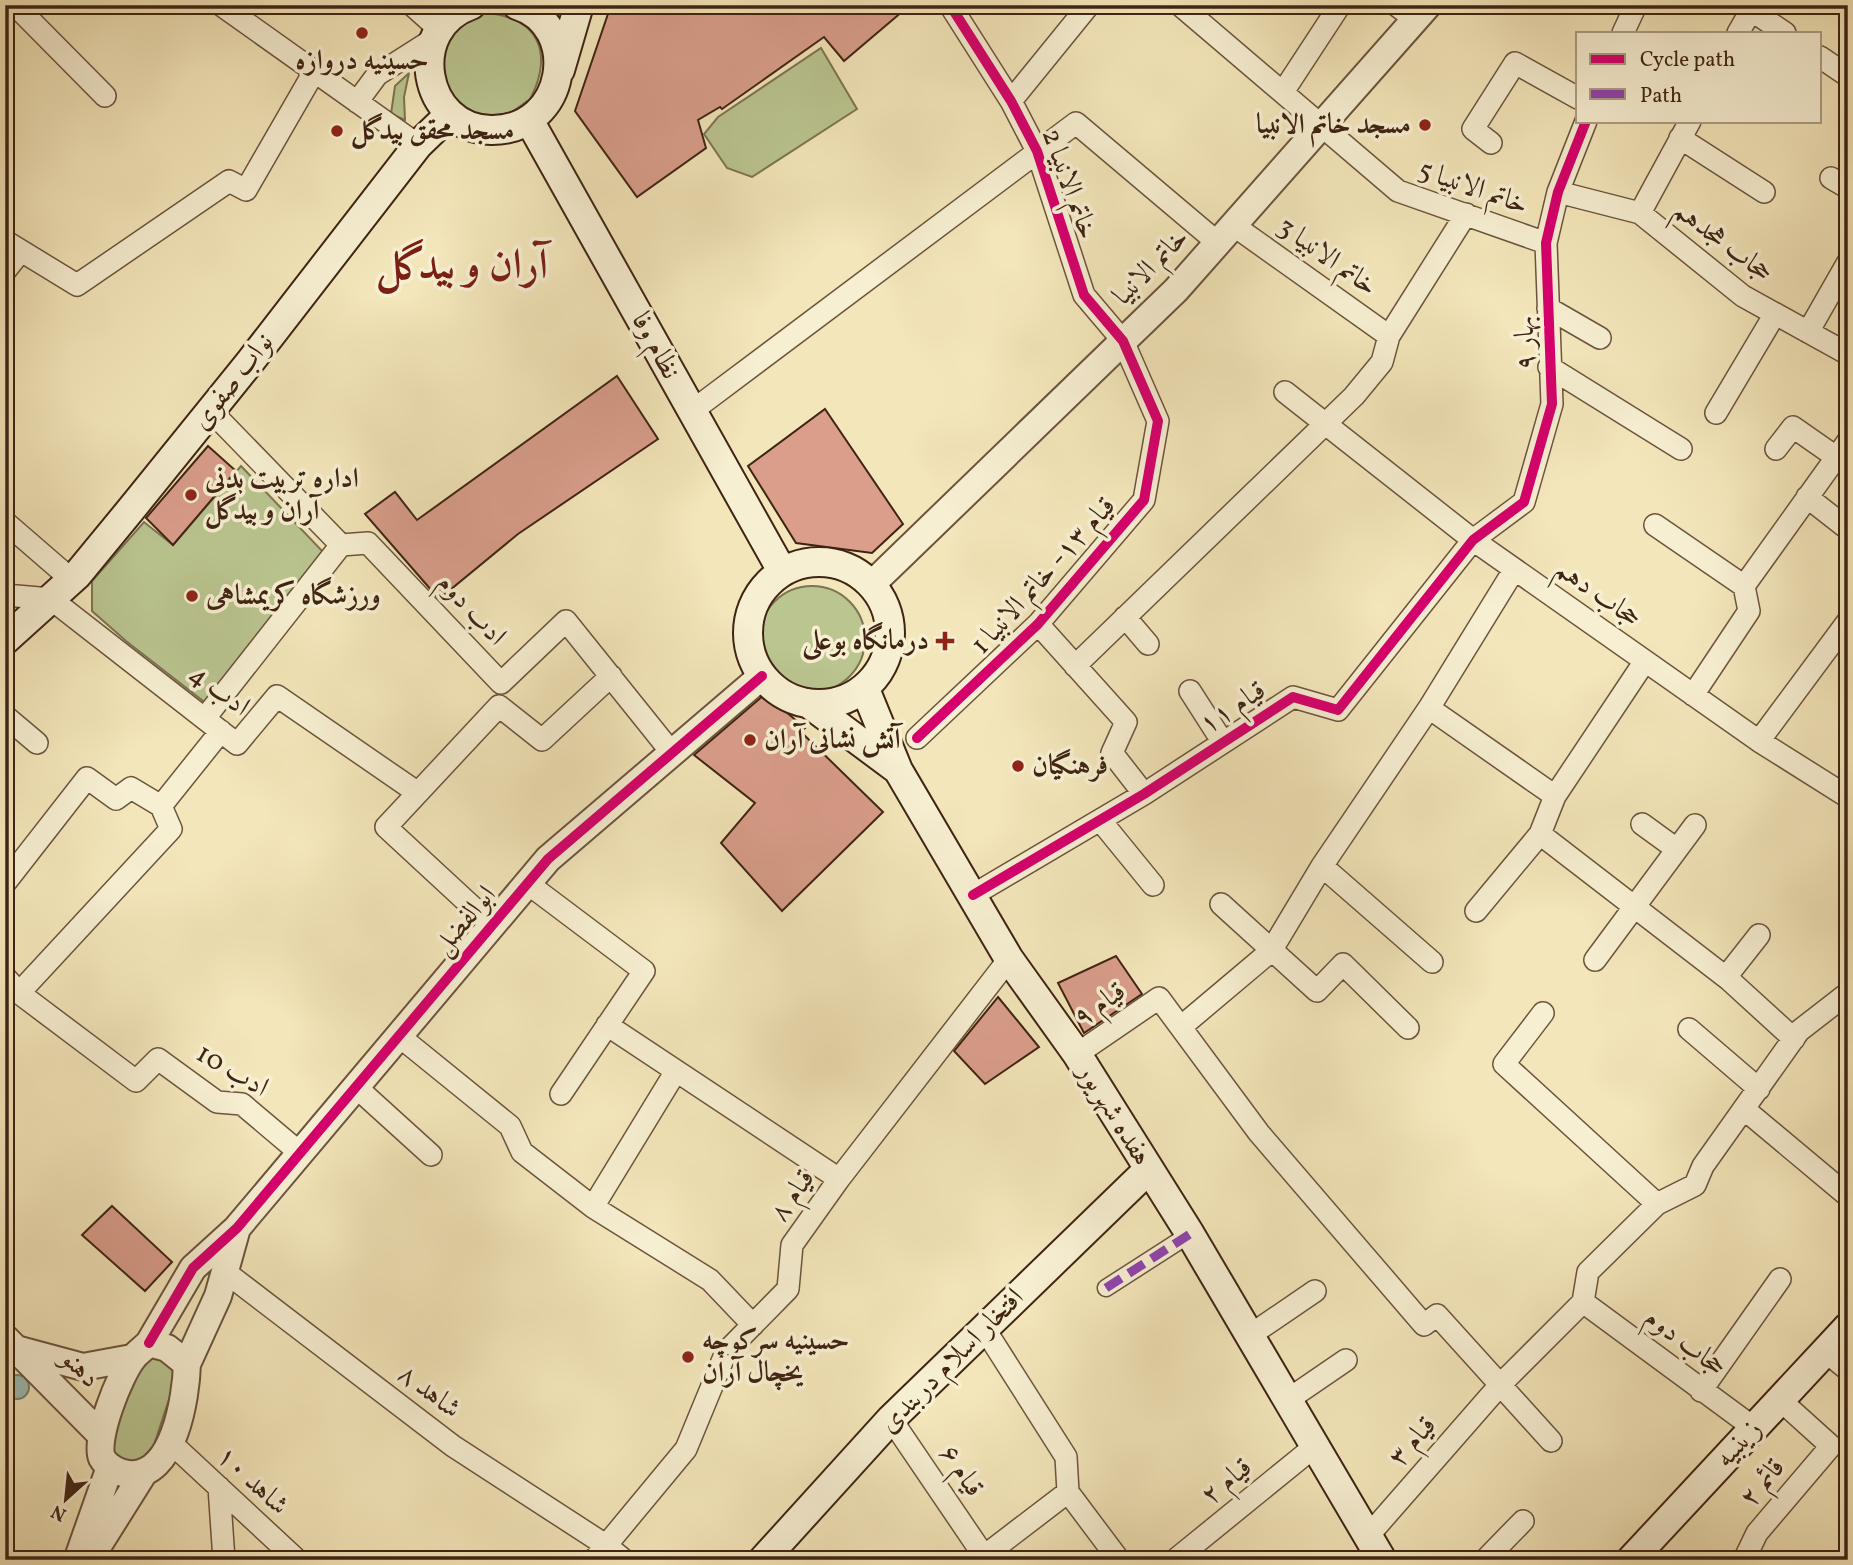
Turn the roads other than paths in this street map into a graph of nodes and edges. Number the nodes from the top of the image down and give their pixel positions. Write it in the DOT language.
graph roads {
  1 [pos="15,5"];
  2 [pos="221,5"];
  3 [pos="412,5"];
  4 [pos="471,5"];
  5 [pos="517,5"];
  6 [pos="950,5"];
  7 [pos="1088,5"];
  8 [pos="1181,5"];
  9 [pos="1340,5"];
  10 [pos="1636,5"];
  11 [pos="581,7"];
  12 [pos="1752,8"];
  13 [pos="1413,10"];
  14 [pos="1207,14"];
  15 [pos="1623,32"];
  16 [pos="1739,32"];
  17 [pos="1784,32"];
  18 [pos="437,34"];
  19 [pos="1822,58"];
  20 [pos="314,72"];
  21 [pos="558,76"];
  22 [pos="1848,76"];
  23 [pos="1283,92"];
  24 [pos="105,96"];
  25 [pos="1576,98"];
  26 [pos="1011,101"];
  27 [pos="356,102"];
  28 [pos="450,114"];
  29 [pos="529,120"];
  30 [pos="1586,122"];
  31 [pos="1322,125"];
  32 [pos="1685,130"];
  33 [pos="1491,143"];
  34 [pos="418,145"];
  35 [pos="1037,151"];
  36 [pos="1558,192"];
  37 [pos="1764,192"];
  38 [pos="1640,213"];
  39 [pos="1466,214"];
  40 [pos="1226,234"];
  41 [pos="1546,243"];
  42 [pos="13,246"];
  43 [pos="1848,262"];
  44 [pos="5,271"];
  45 [pos="1548,308"];
  46 [pos="1775,314"];
  47 [pos="1808,332"];
  48 [pos="1389,335"];
  49 [pos="1600,338"];
  50 [pos="1124,341"];
  51 [pos="1848,354"];
  52 [pos="1549,367"];
  53 [pos="1285,392"];
  54 [pos="211,411"];
  55 [pos="692,411"];
  56 [pos="1716,413"];
  57 [pos="1326,424"];
  58 [pos="1681,449"];
  59 [pos="1776,449"];
  60 [pos="1842,449"];
  61 [pos="1807,498"];
  62 [pos="5,522"];
  63 [pos="1656,525"];
  64 [pos="1848,529"];
  65 [pos="1473,540"];
  66 [pos="341,545"];
  67 [pos="1514,570"];
  68 [pos="782,571"];
  69 [pos="72,580"];
  70 [pos="872,584"];
  71 [pos="1744,586"];
  72 [pos="5,596"];
  73 [pos="51,599"];
  74 [pos="1125,617"];
  75 [pos="1848,621"];
  76 [pos="1038,624"];
  77 [pos="5,640"];
  78 [pos="1148,644"];
  79 [pos="1841,645"];
  80 [pos="1645,661"];
  81 [pos="1075,666"];
  82 [pos="611,676"];
  83 [pos="762,676"];
  84 [pos="501,683"];
  85 [pos="865,689"];
  86 [pos="1190,691"];
  87 [pos="1693,695"];
  88 [pos="808,703"];
  89 [pos="499,706"];
  90 [pos="1429,708"];
  91 [pos="5,716"];
  92 [pos="213,724"];
  93 [pos="917,738"];
  94 [pos="1222,741"];
  95 [pos="1759,741"];
  96 [pos="37,743"];
  97 [pos="672,753"];
  98 [pos="898,770"];
  99 [pos="1845,788"];
  100 [pos="418,793"];
  101 [pos="1144,794"];
  102 [pos="1555,796"];
  103 [pos="162,806"];
  104 [pos="1100,820"];
  105 [pos="1642,824"];
  106 [pos="1695,825"];
  107 [pos="1540,834"];
  108 [pos="1675,848"];
  109 [pos="1322,866"];
  110 [pos="5,883"];
  111 [pos="527,883"];
  112 [pos="1153,885"];
  113 [pos="973,895"];
  114 [pos="1221,904"];
  115 [pos="1634,908"];
  116 [pos="1476,911"];
  117 [pos="492,925"];
  118 [pos="1759,935"];
  119 [pos="1271,951"];
  120 [pos="1009,959"];
  121 [pos="1595,960"];
  122 [pos="1432,962"];
  123 [pos="1732,982"];
  124 [pos="12,985"];
  125 [pos="1848,993"];
  126 [pos="1543,1013"];
  127 [pos="607,1025"];
  128 [pos="1182,1027"];
  129 [pos="1408,1028"];
  130 [pos="1689,1029"];
  131 [pos="399,1036"];
  132 [pos="1794,1039"];
  133 [pos="1077,1055"];
  134 [pos="676,1071"];
  135 [pos="356,1087"];
  136 [pos="1759,1090"];
  137 [pos="561,1094"];
  138 [pos="1744,1109"];
  139 [pos="300,1153"];
  140 [pos="431,1155"];
  141 [pos="1148,1170"];
  142 [pos="839,1179"];
  143 [pos="1848,1196"];
  144 [pos="1657,1204"];
  145 [pos="593,1208"];
  146 [pos="237,1228"];
  147 [pos="1190,1234"];
  148 [pos="224,1271"];
  149 [pos="1780,1279"];
  150 [pos="1106,1288"];
  151 [pos="1315,1291"];
  152 [pos="1583,1302"];
  153 [pos="752,1325"];
  154 [pos="1848,1327"];
  155 [pos="984,1328"];
  156 [pos="1249,1336"];
  157 [pos="8,1348"];
  158 [pos="140,1351"];
  159 [pos="1825,1351"];
  160 [pos="1346,1360"];
  161 [pos="187,1364"];
  162 [pos="1848,1370"];
  163 [pos="1500,1385"];
  164 [pos="1701,1391"];
  165 [pos="1289,1399"];
  166 [pos="1780,1400"];
  167 [pos="891,1419"];
  168 [pos="1754,1428"];
  169 [pos="101,1435"];
  170 [pos="1551,1441"];
  171 [pos="170,1442"];
  172 [pos="1314,1447"];
  173 [pos="110,1467"];
  174 [pos="143,1474"];
  175 [pos="219,1487"];
  176 [pos="1068,1492"];
  177 [pos="1523,1521"];
  178 [pos="1368,1536"];
  179 [pos="601,1553"];
  180 [pos="1641,1556"];
  181 [pos="981,1558"];
  182 [pos="78,1560"];
  183 [pos="89,1560"];
  184 [pos="224,1560"];
  185 [pos="297,1560"];
  186 [pos="624,1560"];
  187 [pos="764,1560"];
  188 [pos="1119,1560"];
  189 [pos="1175,1560"];
  190 [pos="1382,1560"];
  191 [pos="1485,1560"];
  192 [pos="1744,1560"];
  1 -- 24 [label="street"];
  2 -- 20 [label="street"];
  3 -- 18 [label="street"];
  4 -- 18 [label="main road"];
  5 -- 21 [label="main road"];
  6 -- 26 [label="street, خاتم الانبیا 2"];
  7 -- 26 [label="street"];
  8 -- 14 [label="street, خاتم الانبیا 5"];
  9 -- 23 [label="street"];
  10 -- 15 [label="street"];
  11 -- 21 [label="main road"];
  12 -- 16 [label="street"];
  12 -- 17 [label="street"];
  13 -- 31 [label="street, خاتم الانبیا"];
  14 -- 23 [label="street, خاتم الانبیا 5"];
  18 -- 27 [label="street"];
  18 -- 28 [label="main road"];
  19 -- 22 [label="street"];
  20 -- 27 [label="street"];
  20 -- 42 [label="street"];
  21 -- 29 [label="main road"];
  23 -- 31 [label="street, خاتم الانبیا 5"];
  25 -- 33 [label="street"];
  26 -- 35 [label="street, خاتم الانبیا 2"];
  27 -- 34 [label="street"];
  28 -- 29 [label="main road"];
  28 -- 34 [label="main road, نواب صفوی"];
  29 -- 55 [label="main road, نظام وفا"];
  30 -- 36 [label="street, بهار ۹"];
  31 -- 39 [label="street, خاتم الانبیا 5"];
  31 -- 40 [label="street, خاتم الانبیا"];
  32 -- 37 [label="street"];
  32 -- 38 [label="street"];
  34 -- 54 [label="main road, نواب صفوی"];
  35 -- 40 [label="street, خاتم الانبیا 3"];
  35 -- 50 [label="street, خاتم الانبیا 2"];
  35 -- 55 [label="street"];
  36 -- 38 [label="street, حجاب هجدهم"];
  36 -- 41 [label="street, بهار ۹"];
  38 -- 46 [label="street, حجاب هجدهم"];
  39 -- 41 [label="street, خاتم الانبیا 5"];
  39 -- 48 [label="street"];
  40 -- 48 [label="street, خاتم الانبیا 3"];
  40 -- 50 [label="street, خاتم الانبیا"];
  41 -- 45 [label="street, بهار ۹"];
  42 -- 44 [label="street"];
  43 -- 47 [label="street"];
  45 -- 49 [label="street"];
  45 -- 52 [label="street, بهار ۹"];
  46 -- 47 [label="street, حجاب هجدهم"];
  46 -- 56 [label="street"];
  47 -- 51 [label="street, حجاب هجدهم"];
  48 -- 57 [label="street"];
  50 -- 70 [label="street, خاتم الانبیا"];
  50 -- 76 [label="street, قیام ۱۳- خاتم الانبیا 1"];
  52 -- 58 [label="street"];
  52 -- 65 [label="street, بهار ۹"];
  53 -- 57 [label="street, حجاب دهم"];
  54 -- 66 [label="street"];
  54 -- 69 [label="main road, نواب صفوی"];
  55 -- 68 [label="main road, نظام وفا"];
  57 -- 65 [label="street, حجاب دهم"];
  57 -- 74 [label="street"];
  59 -- 60 [label="street"];
  60 -- 61 [label="street"];
  61 -- 64 [label="street"];
  61 -- 71 [label="street"];
  62 -- 69 [label="street"];
  63 -- 71 [label="street"];
  65 -- 67 [label="street, حجاب دهم"];
  65 -- 94 [label="street, قیام ۱۱"];
  66 -- 84 [label="street, ادب دوم"];
  66 -- 92 [label="street"];
  67 -- 80 [label="street, حجاب دهم"];
  67 -- 90 [label="street"];
  68 -- 70 [label="main road"];
  68 -- 83 [label="main road"];
  69 -- 73 [label="main road, نواب صفوی"];
  70 -- 85 [label="main road"];
  71 -- 87 [label="street"];
  72 -- 73 [label="street"];
  73 -- 77 [label="main road, نواب صفوی"];
  73 -- 92 [label="street, ادب 4"];
  74 -- 78 [label="street"];
  74 -- 81 [label="street"];
  75 -- 79 [label="street"];
  76 -- 81 [label="street"];
  76 -- 93 [label="street, قیام ۱۳- خاتم الانبیا 1"];
  79 -- 95 [label="street"];
  80 -- 87 [label="street, حجاب دهم"];
  80 -- 102 [label="street"];
  81 -- 101 [label="street"];
  82 -- 84 [label="street, ادب دوم"];
  82 -- 89 [label="street"];
  82 -- 97 [label="street, ادب دوم"];
  83 -- 88 [label="main road"];
  83 -- 97 [label="street, ابوالفضل"];
  84 -- 89 [label="street"];
  85 -- 88 [label="main road"];
  85 -- 98 [label="main road"];
  86 -- 94 [label="street"];
  87 -- 95 [label="street, حجاب دهم"];
  88 -- 98 [label="main road, هفده شهریور"];
  89 -- 100 [label="street"];
  90 -- 102 [label="street"];
  90 -- 109 [label="street"];
  91 -- 96 [label="street"];
  92 -- 100 [label="street, ادب 4"];
  92 -- 103 [label="street"];
  94 -- 101 [label="street, قیام ۱۱"];
  95 -- 99 [label="street, حجاب دهم"];
  97 -- 111 [label="street, ابوالفضل"];
  98 -- 113 [label="main road, هفده شهریور"];
  100 -- 117 [label="street"];
  101 -- 104 [label="street, قیام ۱۱"];
  102 -- 107 [label="street"];
  103 -- 110 [label="street"];
  103 -- 124 [label="street"];
  104 -- 112 [label="street"];
  104 -- 113 [label="street, قیام ۱۱"];
  105 -- 108 [label="street"];
  106 -- 108 [label="street"];
  107 -- 115 [label="street"];
  107 -- 116 [label="street"];
  108 -- 115 [label="street"];
  109 -- 119 [label="street"];
  109 -- 122 [label="street"];
  111 -- 117 [label="street, ابوالفضل"];
  111 -- 127 [label="street"];
  113 -- 120 [label="main road, هفده شهریور"];
  114 -- 119 [label="street"];
  115 -- 121 [label="street"];
  115 -- 123 [label="street"];
  117 -- 131 [label="street, ابوالفضل"];
  118 -- 123 [label="street"];
  119 -- 128 [label="street"];
  119 -- 129 [label="street"];
  120 -- 133 [label="main road, هفده شهریور"];
  120 -- 142 [label="street, قیام ۸"];
  123 -- 132 [label="street"];
  124 -- 139 [label="street, ادب 10"];
  125 -- 132 [label="street"];
  126 -- 144 [label="street"];
  127 -- 134 [label="street"];
  127 -- 137 [label="street"];
  128 -- 133 [label="street, قیام ۹"];
  128 -- 163 [label="street"];
  130 -- 136 [label="street"];
  131 -- 135 [label="street, ابوالفضل"];
  131 -- 145 [label="street"];
  132 -- 136 [label="street"];
  133 -- 141 [label="main road, هفده شهریور"];
  134 -- 142 [label="street"];
  134 -- 145 [label="street"];
  135 -- 139 [label="street, ابوالفضل"];
  135 -- 140 [label="street"];
  136 -- 138 [label="street"];
  138 -- 143 [label="street"];
  138 -- 144 [label="street"];
  139 -- 146 [label="street, ابوالفضل"];
  141 -- 147 [label="main road, هفده شهریور"];
  141 -- 155 [label="main road, افتخار اسلام دربندی"];
  142 -- 153 [label="street, قیام ۸"];
  144 -- 152 [label="street"];
  145 -- 153 [label="street"];
  146 -- 148 [label="street"];
  146 -- 158 [label="street"];
  147 -- 150 [label="street"];
  147 -- 156 [label="main road, هفده شهریور"];
  148 -- 161 [label="street"];
  148 -- 179 [label="street, شاهد ۸"];
  149 -- 164 [label="street"];
  151 -- 156 [label="street"];
  152 -- 163 [label="street, قیام ۳"];
  152 -- 164 [label="street, حجاب دوم"];
  153 -- 179 [label="street, قیام ۸"];
  154 -- 159 [label="main road, زینبیه"];
  155 -- 167 [label="main road, افتخار اسلام دربندی"];
  155 -- 176 [label="street"];
  156 -- 165 [label="main road, هفده شهریور"];
  157 -- 158 [label="street, دهنو"];
  157 -- 169 [label="street, دهنو"];
  158 -- 161 [label="street"];
  158 -- 169 [label="street"];
  159 -- 162 [label="street"];
  159 -- 166 [label="main road, زینبیه"];
  160 -- 165 [label="street"];
  161 -- 171 [label="street"];
  163 -- 170 [label="street"];
  163 -- 178 [label="street, قیام ۳"];
  164 -- 168 [label="street, حجاب دوم"];
  165 -- 172 [label="main road, هفده شهریور"];
  166 -- 168 [label="main road, زینبیه"];
  166 -- 192 [label="street, قائم ۲"];
  167 -- 181 [label="street, قیام ۶"];
  167 -- 187 [label="main road, افتخار اسلام دربندی"];
  168 -- 180 [label="main road, زینبیه"];
  169 -- 173 [label="street"];
  171 -- 174 [label="street"];
  171 -- 175 [label="street, شاهد ۱۰"];
  172 -- 178 [label="main road, هفده شهریور"];
  172 -- 189 [label="street, قیام ۲"];
  173 -- 174 [label="street"];
  173 -- 182 [label="street"];
  174 -- 183 [label="street"];
  175 -- 184 [label="street"];
  175 -- 185 [label="street, شاهد ۱۰"];
  176 -- 181 [label="street"];
  176 -- 188 [label="street"];
  177 -- 191 [label="street"];
  178 -- 190 [label="main road, هفده شهریور"];
  179 -- 186 [label="street, شاهد ۸"];
}
